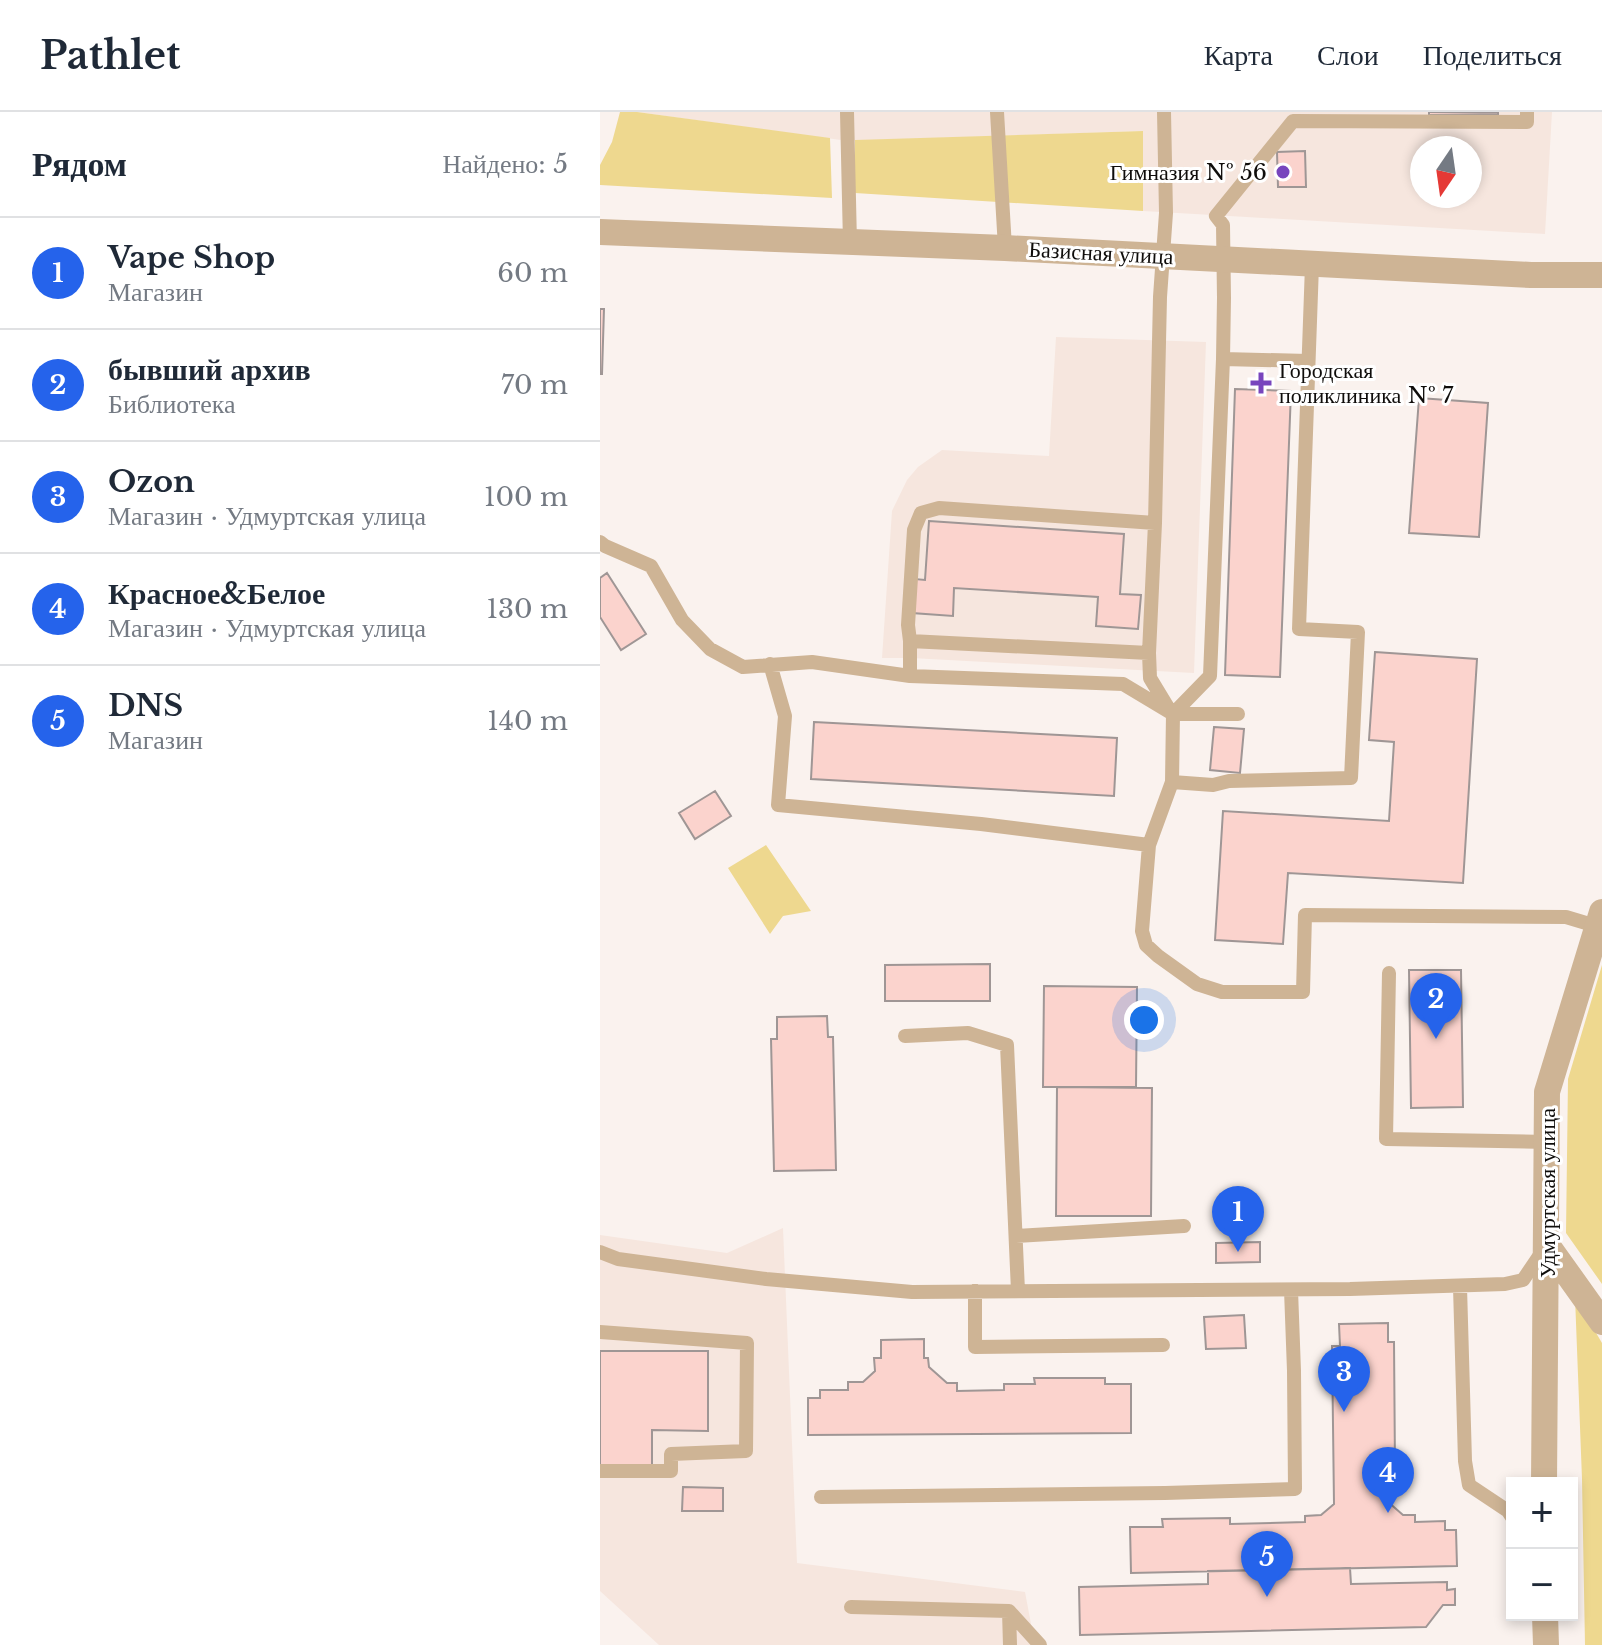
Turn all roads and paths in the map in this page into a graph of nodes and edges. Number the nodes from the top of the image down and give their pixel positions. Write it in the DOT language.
graph roads {
  1 [pos="847,112"];
  2 [pos="997,112"];
  3 [pos="1164,112"];
  4 [pos="1527,112"];
  5 [pos="600,232"];
  6 [pos="850,243"];
  7 [pos="1005,248"];
  8 [pos="1162,256"];
  9 [pos="1224,259"];
  10 [pos="1312,265"];
  11 [pos="1602,275"];
  12 [pos="1223,359"];
  13 [pos="1308,361"];
  14 [pos="1155,523"];
  15 [pos="600,542"];
  16 [pos="910,641"];
  17 [pos="1149,653"];
  18 [pos="770,664"];
  19 [pos="910,676"];
  20 [pos="1173,714"];
  21 [pos="1238,714"];
  22 [pos="1172,782"];
  23 [pos="1149,845"];
  24 [pos="1599,919"];
  25 [pos="1389,973"];
  26 [pos="905,1036"];
  27 [pos="1547,1142"];
  28 [pos="1184,1226"];
  29 [pos="1016,1236"];
  30 [pos="1547,1245"];
  31 [pos="600,1252"];
  32 [pos="1460,1287"];
  33 [pos="1291,1290"];
  34 [pos="975,1291"];
  35 [pos="1018,1291"];
  36 [pos="1602,1322"];
  37 [pos="600,1332"];
  38 [pos="1163,1345"];
  39 [pos="600,1471"];
  40 [pos="1544,1477"];
  41 [pos="821,1497"];
  42 [pos="1506,1510"];
  43 [pos="851,1607"];
  44 [pos="1009,1611"];
  45 [pos="1545,1621"];
  46 [pos="1010,1645"];
  47 [pos="1040,1645"];
  48 [pos="1546,1645"];
  1 -- 6 [label="lane"];
  2 -- 7 [label="lane"];
  3 -- 8 [label="lane"];
  4 -- 9 [label="lane"];
  5 -- 6 [label="street, Базисная улица"];
  6 -- 7 [label="street, Базисная улица"];
  7 -- 8 [label="street, Базисная улица"];
  8 -- 9 [label="street, Базисная улица"];
  8 -- 14 [label="lane"];
  9 -- 10 [label="street, Базисная улица"];
  9 -- 12 [label="lane"];
  10 -- 11 [label="street, Базисная улица"];
  10 -- 13 [label="lane"];
  12 -- 13 [label="lane"];
  12 -- 20 [label="lane"];
  13 -- 22 [label="lane"];
  14 -- 16 [label="lane"];
  14 -- 17 [label="lane"];
  15 -- 18 [label="lane"];
  16 -- 17 [label="lane"];
  16 -- 19 [label="lane"];
  17 -- 20 [label="lane"];
  18 -- 19 [label="lane"];
  18 -- 23 [label="lane"];
  19 -- 20 [label="lane"];
  20 -- 21 [label="lane"];
  20 -- 22 [label="lane"];
  22 -- 23 [label="lane"];
  23 -- 24 [label="lane"];
  24 -- 27 [label="street, Удмуртская улица"];
  25 -- 27 [label="lane"];
  26 -- 29 [label="lane"];
  27 -- 30 [label="street, Удмуртская улица"];
  28 -- 29 [label="lane"];
  29 -- 35 [label="lane"];
  30 -- 32 [label="lane"];
  30 -- 36 [label="street"];
  30 -- 40 [label="street, Удмуртская улица"];
  31 -- 34 [label="lane"];
  32 -- 33 [label="lane"];
  32 -- 42 [label="lane"];
  33 -- 35 [label="lane"];
  33 -- 41 [label="lane"];
  34 -- 35 [label="lane"];
  34 -- 38 [label="lane"];
  37 -- 39 [label="lane"];
  43 -- 44 [label="lane"];
  44 -- 46 [label="lane"];
  44 -- 47 [label="lane"];
  45 -- 48 [label="street"];
}
